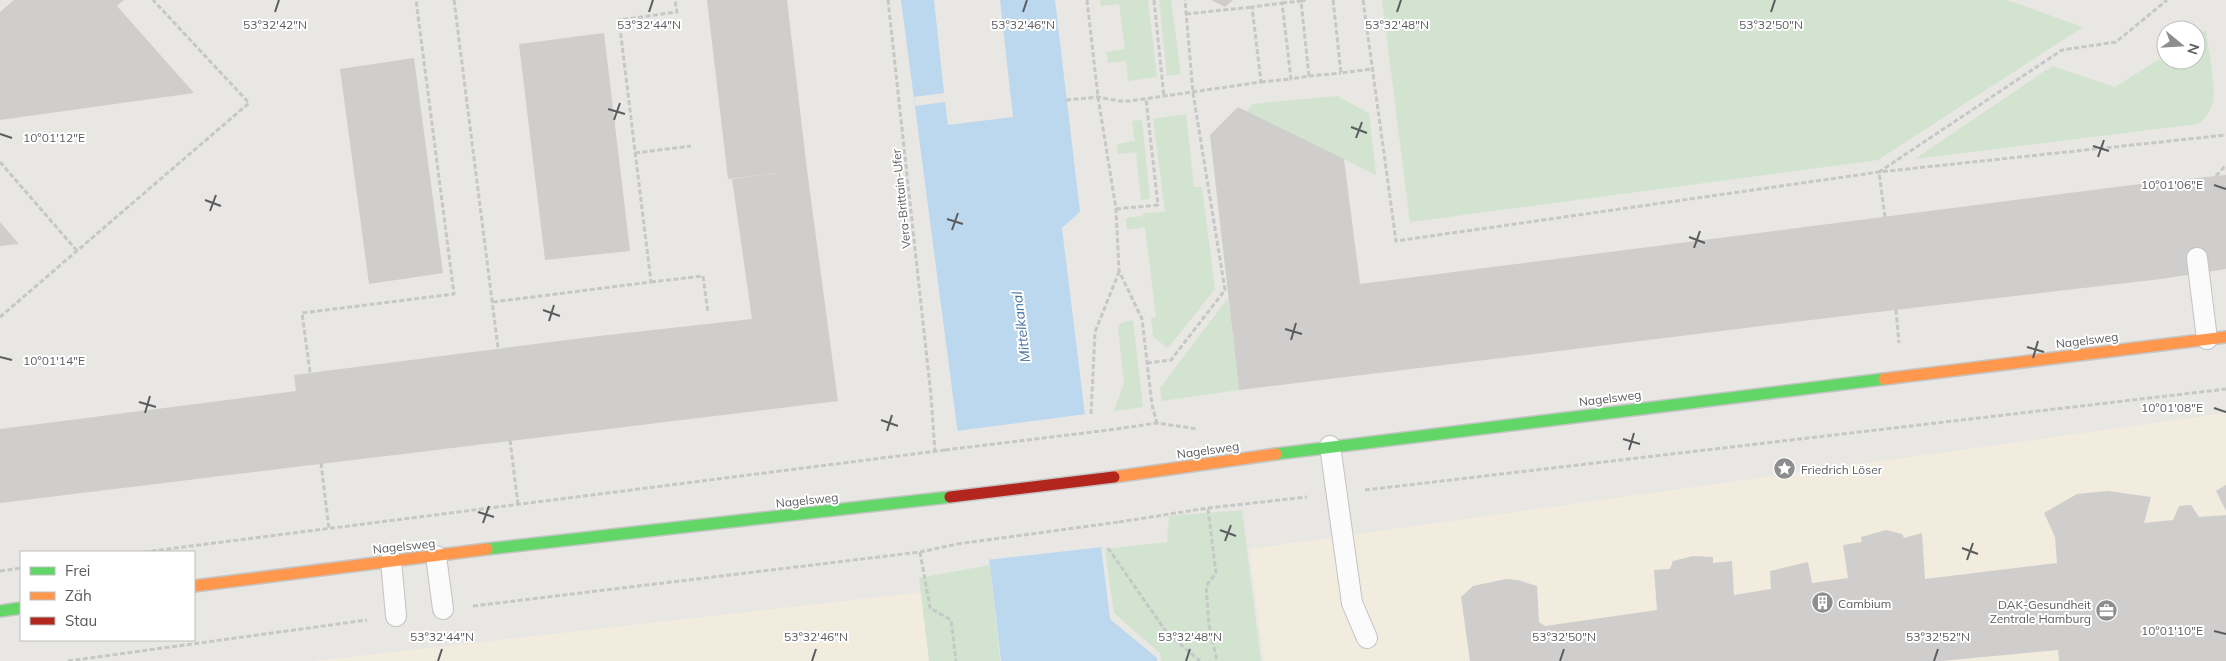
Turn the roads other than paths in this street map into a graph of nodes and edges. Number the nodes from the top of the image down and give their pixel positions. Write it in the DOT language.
graph roads {
  1 [pos="2198,258"];
  2 [pos="2217,338"];
  3 [pos="1330,446"];
  4 [pos="436,556"];
  5 [pos="391,560"];
  6 [pos="195,586"];
  7 [pos="20,608"];
  8 [pos="443,609"];
  9 [pos="0,611"];
  10 [pos="396,616"];
  11 [pos="1367,638"];
  1 -- 2 [label="lane"];
  2 -- 3 [label="street, Nagelsweg"];
  3 -- 4 [label="street, Nagelsweg, bridge"];
  3 -- 11 [label="lane"];
  4 -- 5 [label="street, Nagelsweg"];
  4 -- 8 [label="lane"];
  5 -- 6 [label="street, Nagelsweg"];
  5 -- 10 [label="lane"];
  7 -- 9 [label="street"];
}
